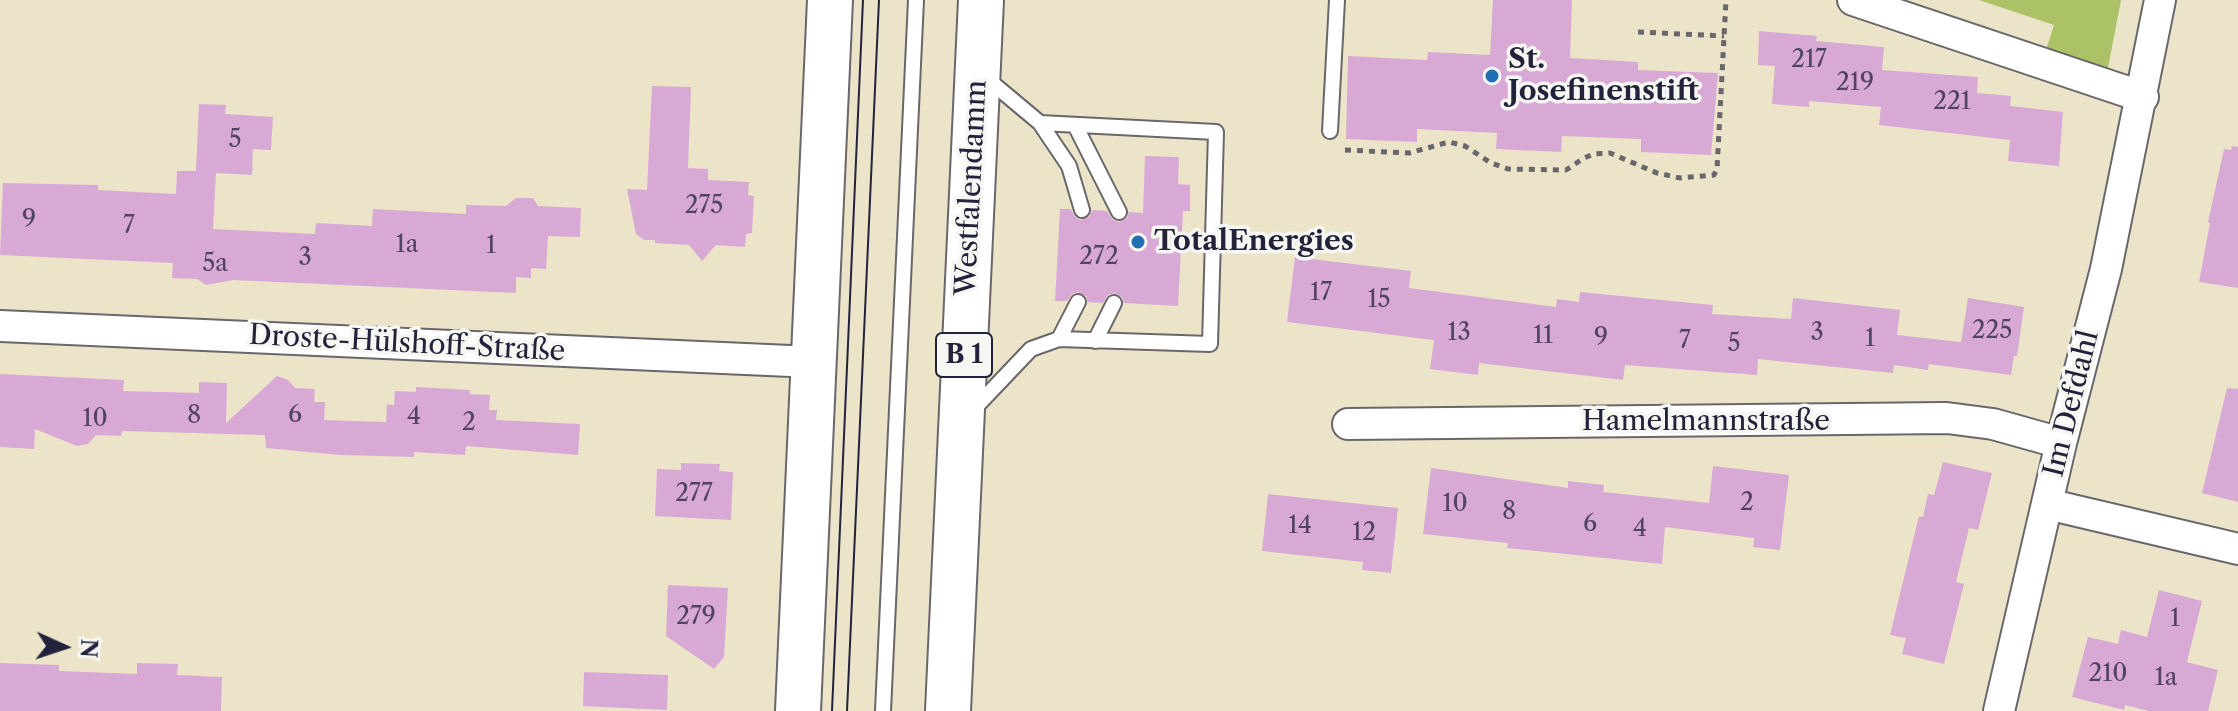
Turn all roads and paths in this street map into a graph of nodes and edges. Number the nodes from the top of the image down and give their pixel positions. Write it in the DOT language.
graph roads {
  1 [pos="830,0"];
  2 [pos="916,0"];
  3 [pos="981,0"];
  4 [pos="1337,0"];
  5 [pos="1726,0"];
  6 [pos="1853,0"];
  7 [pos="2160,0"];
  8 [pos="1638,32"];
  9 [pos="1724,36"];
  10 [pos="978,71"];
  11 [pos="2143,97"];
  12 [pos="1040,123"];
  13 [pos="1076,127"];
  14 [pos="1330,131"];
  15 [pos="1082,210"];
  16 [pos="1119,212"];
  17 [pos="1078,302"];
  18 [pos="1114,303"];
  19 [pos="0,326"];
  20 [pos="1059,339"];
  21 [pos="1095,341"];
  22 [pos="813,362"];
  23 [pos="961,423"];
  24 [pos="1348,424"];
  25 [pos="2061,443"];
  26 [pos="2047,504"];
  27 [pos="2238,549"];
  28 [pos="798,711"];
  29 [pos="883,711"];
  30 [pos="948,711"];
  31 [pos="1999,711"];
  1 -- 22 [label="main road"];
  2 -- 29 [label="lane"];
  3 -- 10 [label="main road, Westfalendamm / B 1"];
  4 -- 14 [label="lane"];
  5 -- 9 [label="path"];
  6 -- 11 [label="street"];
  7 -- 11 [label="street, Im Defdahl"];
  8 -- 9 [label="path"];
  9 -- 14 [label="path"];
  10 -- 12 [label="lane"];
  10 -- 23 [label="main road, Westfalendamm / B 1"];
  11 -- 25 [label="street, Im Defdahl"];
  12 -- 13 [label="lane"];
  12 -- 15 [label="lane"];
  13 -- 16 [label="lane"];
  13 -- 21 [label="lane"];
  17 -- 20 [label="lane"];
  18 -- 21 [label="lane"];
  19 -- 22 [label="street, Droste-Hülshoff-Straße"];
  20 -- 21 [label="lane"];
  20 -- 23 [label="lane"];
  22 -- 28 [label="main road"];
  23 -- 30 [label="main road, Westfalendamm / B 1"];
  24 -- 25 [label="street, Hamelmannstraße"];
  25 -- 26 [label="street, Im Defdahl"];
  26 -- 27 [label="street"];
  26 -- 31 [label="street, Im Defdahl"];
}
